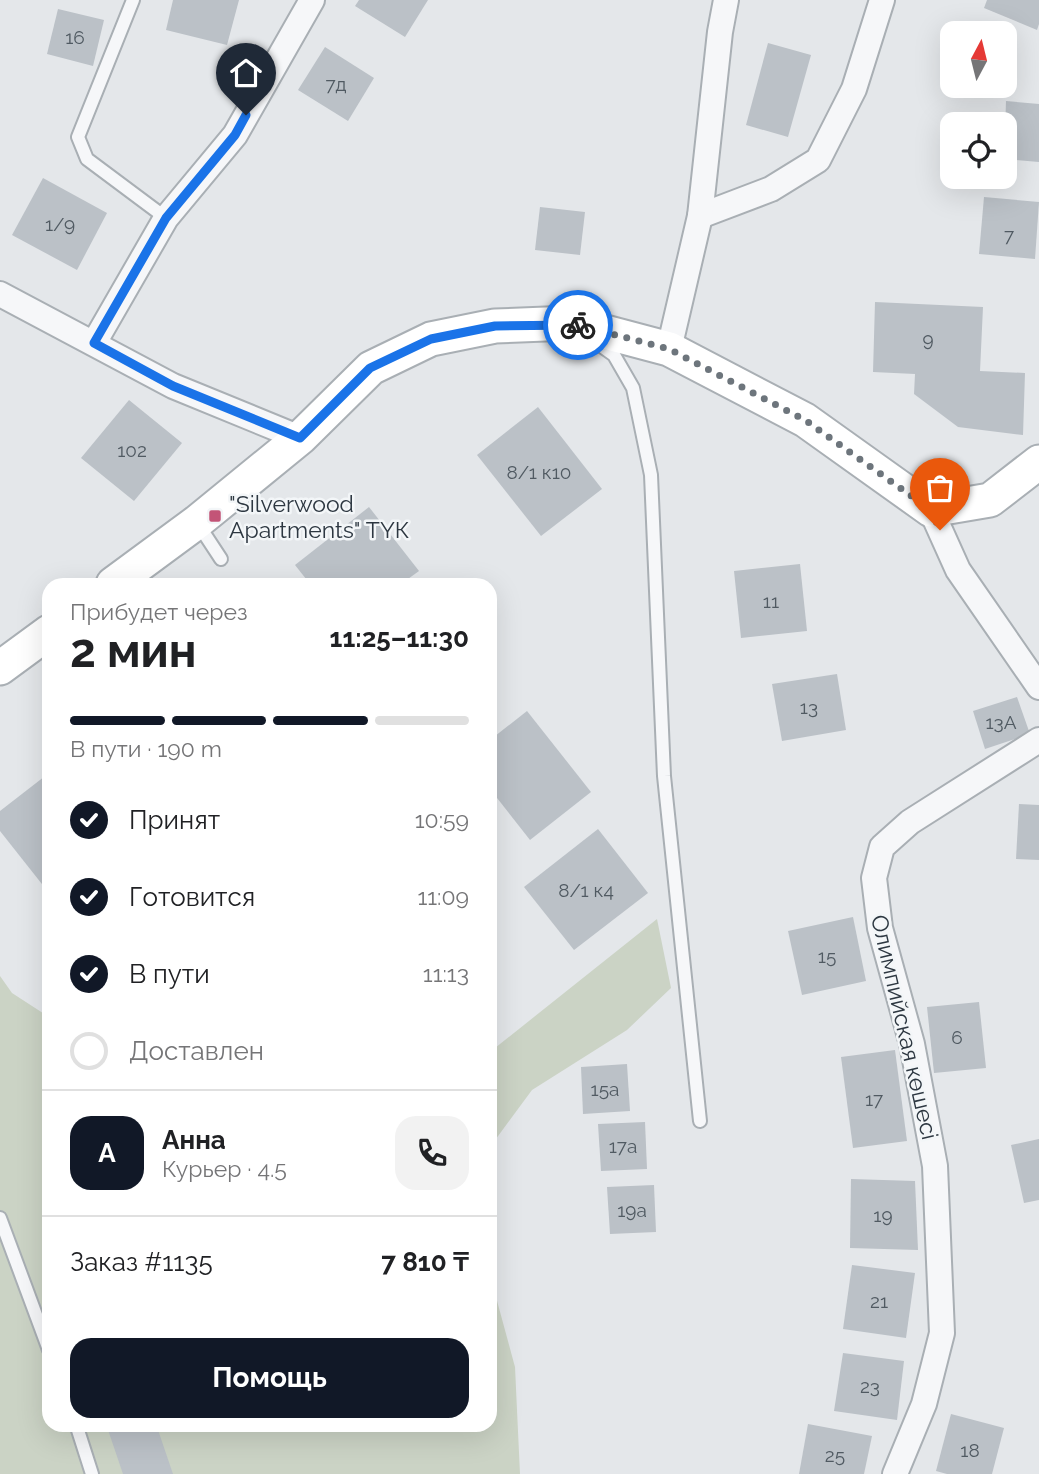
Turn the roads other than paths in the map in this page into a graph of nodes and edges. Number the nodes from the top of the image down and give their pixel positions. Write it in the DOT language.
graph roads {
  1 [pos="133,0"];
  2 [pos="312,0"];
  3 [pos="726,0"];
  4 [pos="882,0"];
  5 [pos="700,216"];
  6 [pos="166,218"];
  7 [pos="0,294"];
  8 [pos="571,323"];
  9 [pos="94,343"];
  10 [pos="669,349"];
  11 [pos="300,438"];
  12 [pos="1039,462"];
  13 [pos="931,510"];
  14 [pos="197,522"];
  15 [pos="221,559"];
  16 [pos="121,578"];
  17 [pos="42,637"];
  18 [pos="0,668"];
  19 [pos="1039,687"];
  20 [pos="1039,740"];
  21 [pos="700,1121"];
  22 [pos="0,1218"];
  23 [pos="42,1331"];
  24 [pos="79,1432"];
  25 [pos="92,1474"];
  26 [pos="895,1474"];
  1 -- 6 [label="lane"];
  2 -- 6 [label="street"];
  3 -- 5 [label="street"];
  4 -- 5 [label="street"];
  5 -- 10 [label="street"];
  6 -- 9 [label="street"];
  7 -- 9 [label="street"];
  8 -- 10 [label="street"];
  8 -- 11 [label="street"];
  8 -- 21 [label="lane"];
  9 -- 11 [label="street"];
  10 -- 13 [label="street"];
  11 -- 14 [label="street"];
  12 -- 13 [label="street"];
  13 -- 19 [label="street"];
  14 -- 15 [label="lane"];
  14 -- 16 [label="street"];
  17 -- 18 [label="street"];
  20 -- 26 [label="street, Олимпийская көшесі"];
  22 -- 23 [label="lane"];
  24 -- 25 [label="lane"];
}
